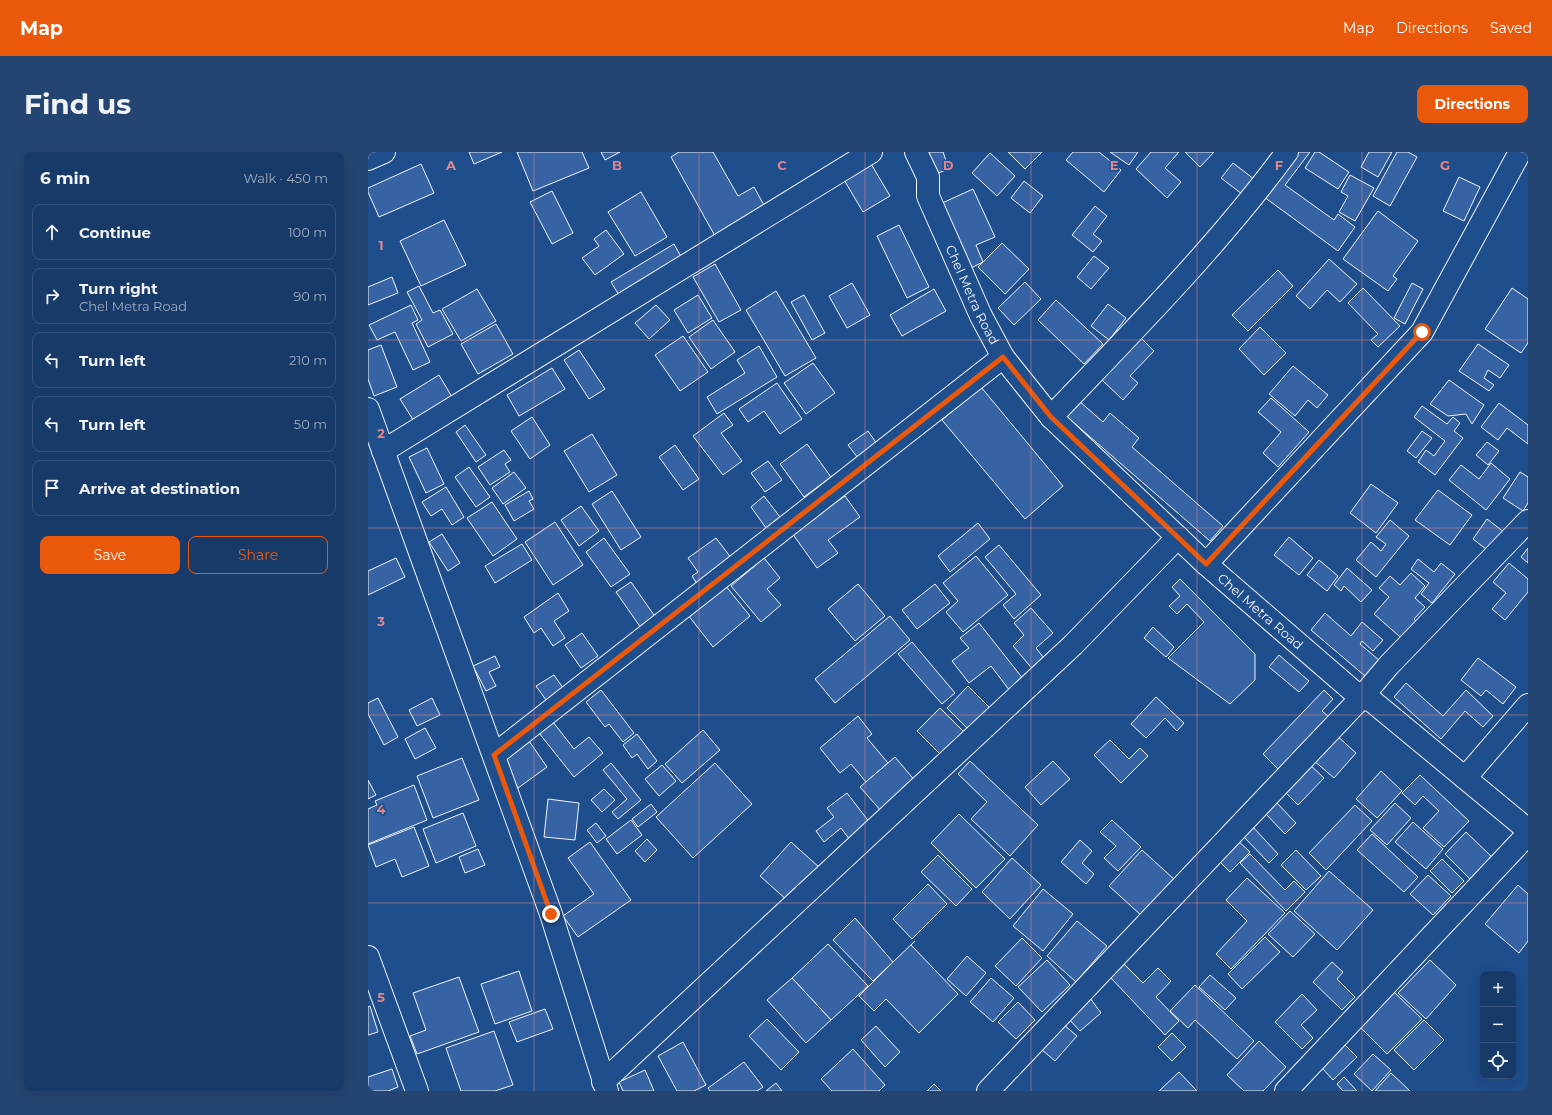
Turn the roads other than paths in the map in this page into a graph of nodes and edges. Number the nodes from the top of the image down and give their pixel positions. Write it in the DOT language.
graph roads {
  1 [pos="384,152"];
  2 [pos="871,152"];
  3 [pos="916,152"];
  4 [pos="1287,152"];
  5 [pos="1520,152"];
  6 [pos="368,159"];
  7 [pos="1003,357"];
  8 [pos="368,409"];
  9 [pos="1051,417"];
  10 [pos="383,451"];
  11 [pos="1528,521"];
  12 [pos="1178,538"];
  13 [pos="1206,564"];
  14 [pos="1362,698"];
  15 [pos="1528,705"];
  16 [pos="494,755"];
  17 [pos="1465,778"];
  18 [pos="1528,830"];
  19 [pos="1528,834"];
  20 [pos="368,957"];
  21 [pos="605,1087"];
  22 [pos="417,1091"];
  23 [pos="988,1091"];
  24 [pos="1286,1091"];
  1 -- 6 [label="street"];
  2 -- 10 [label="street"];
  3 -- 7 [label="street, Chel Metra Road"];
  4 -- 9 [label="street"];
  5 -- 13 [label="street"];
  7 -- 9 [label="street, Chel Metra Road"];
  7 -- 16 [label="street"];
  8 -- 10 [label="street"];
  9 -- 12 [label="street, Chel Metra Road"];
  10 -- 16 [label="street"];
  11 -- 14 [label="street"];
  12 -- 13 [label="street, Chel Metra Road"];
  12 -- 21 [label="street"];
  13 -- 14 [label="street, Chel Metra Road"];
  14 -- 17 [label="street, Chel Metra Road"];
  14 -- 23 [label="street"];
  15 -- 17 [label="street"];
  16 -- 21 [label="street"];
  17 -- 18 [label="street, Chel Metra Road"];
  19 -- 24 [label="street"];
  20 -- 22 [label="street"];
}
